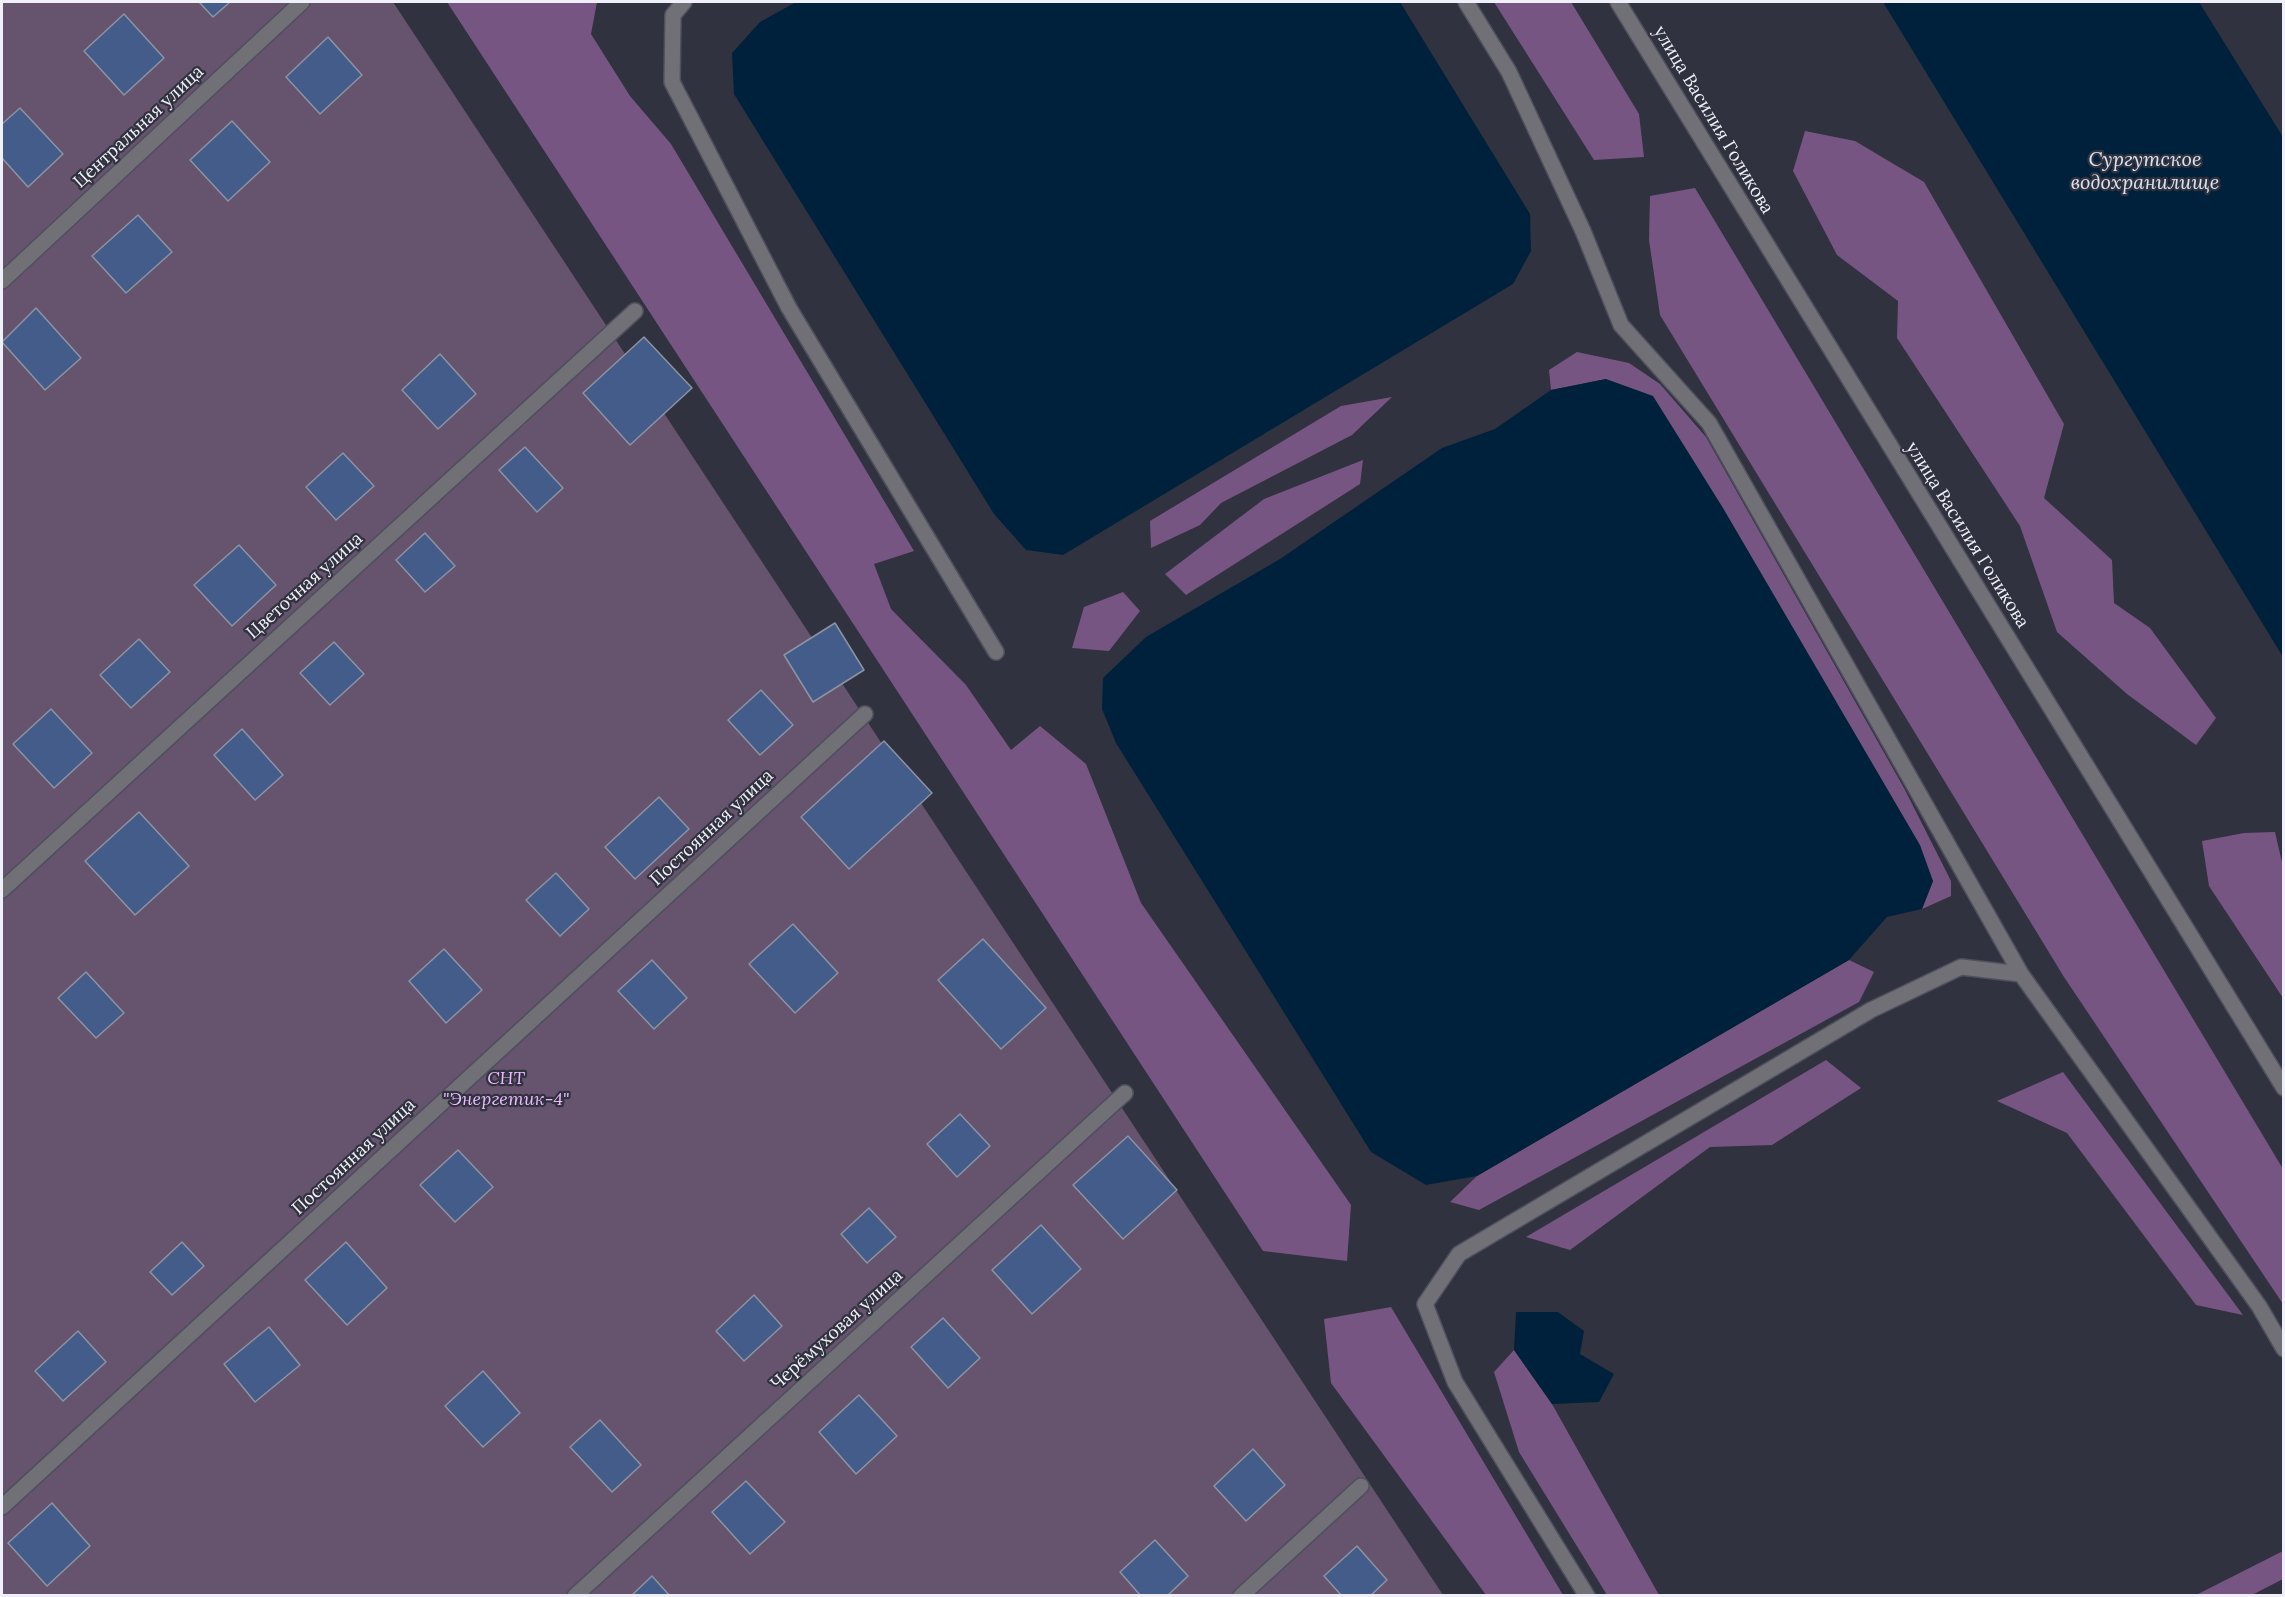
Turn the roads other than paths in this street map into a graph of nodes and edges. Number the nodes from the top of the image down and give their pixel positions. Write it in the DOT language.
graph roads {
  1 [pos="302,2"];
  2 [pos="684,2"];
  3 [pos="1466,2"];
  4 [pos="1618,2"];
  5 [pos="2,281"];
  6 [pos="635,311"];
  7 [pos="996,652"];
  8 [pos="865,714"];
  9 [pos="2,890"];
  10 [pos="2022,974"];
  11 [pos="2283,1088"];
  12 [pos="1125,1094"];
  13 [pos="2283,1349"];
  14 [pos="1361,1486"];
  15 [pos="2,1507"];
  16 [pos="575,1596"];
  17 [pos="1241,1596"];
  18 [pos="1587,1596"];
  1 -- 5 [label="street, Центральная улица"];
  2 -- 7 [label="street"];
  3 -- 10 [label="street"];
  4 -- 11 [label="street, улица Василия Голикова"];
  6 -- 9 [label="street, Цветочная улица"];
  8 -- 15 [label="street, Постоянная улица"];
  10 -- 13 [label="street"];
  10 -- 18 [label="street"];
  12 -- 16 [label="street, Черёмуховая улица"];
  14 -- 17 [label="street"];
}
